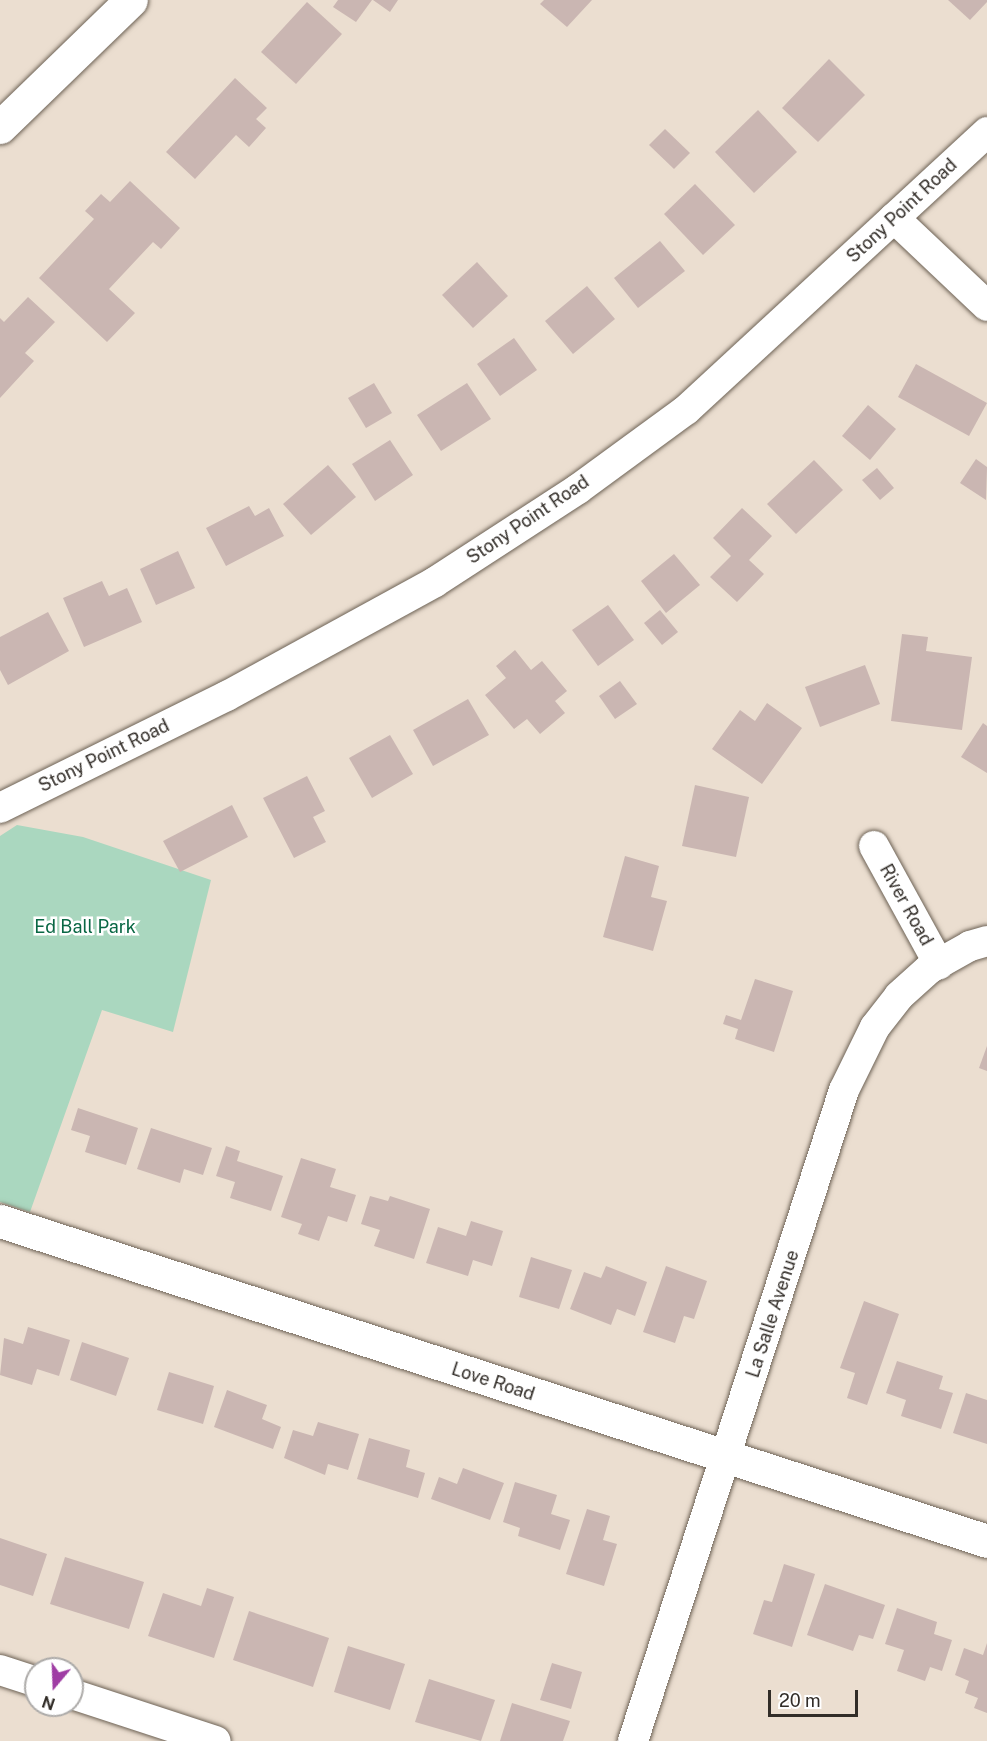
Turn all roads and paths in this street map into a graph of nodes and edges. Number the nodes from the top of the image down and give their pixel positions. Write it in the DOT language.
graph roads {
  1 [pos="131,0"];
  2 [pos="0,127"];
  3 [pos="987,132"];
  4 [pos="894,218"];
  5 [pos="987,306"];
  6 [pos="0,808"];
  7 [pos="874,846"];
  8 [pos="987,941"];
  9 [pos="939,964"];
  10 [pos="0,1221"];
  11 [pos="727,1458"];
  12 [pos="987,1541"];
  13 [pos="0,1670"];
  14 [pos="24,1678"];
  15 [pos="84,1698"];
  16 [pos="216,1741"];
  17 [pos="633,1741"];
  1 -- 2 [label="street"];
  3 -- 4 [label="street, Stony Point Road"];
  4 -- 5 [label="street"];
  4 -- 6 [label="street, Stony Point Road"];
  7 -- 9 [label="street, River Road"];
  8 -- 9 [label="street, La Salle Avenue"];
  9 -- 11 [label="street, La Salle Avenue"];
  10 -- 11 [label="street, Love Road"];
  11 -- 12 [label="street, Love Road"];
  11 -- 17 [label="street, La Salle Avenue"];
  13 -- 14 [label="street"];
  15 -- 16 [label="street"];
}
